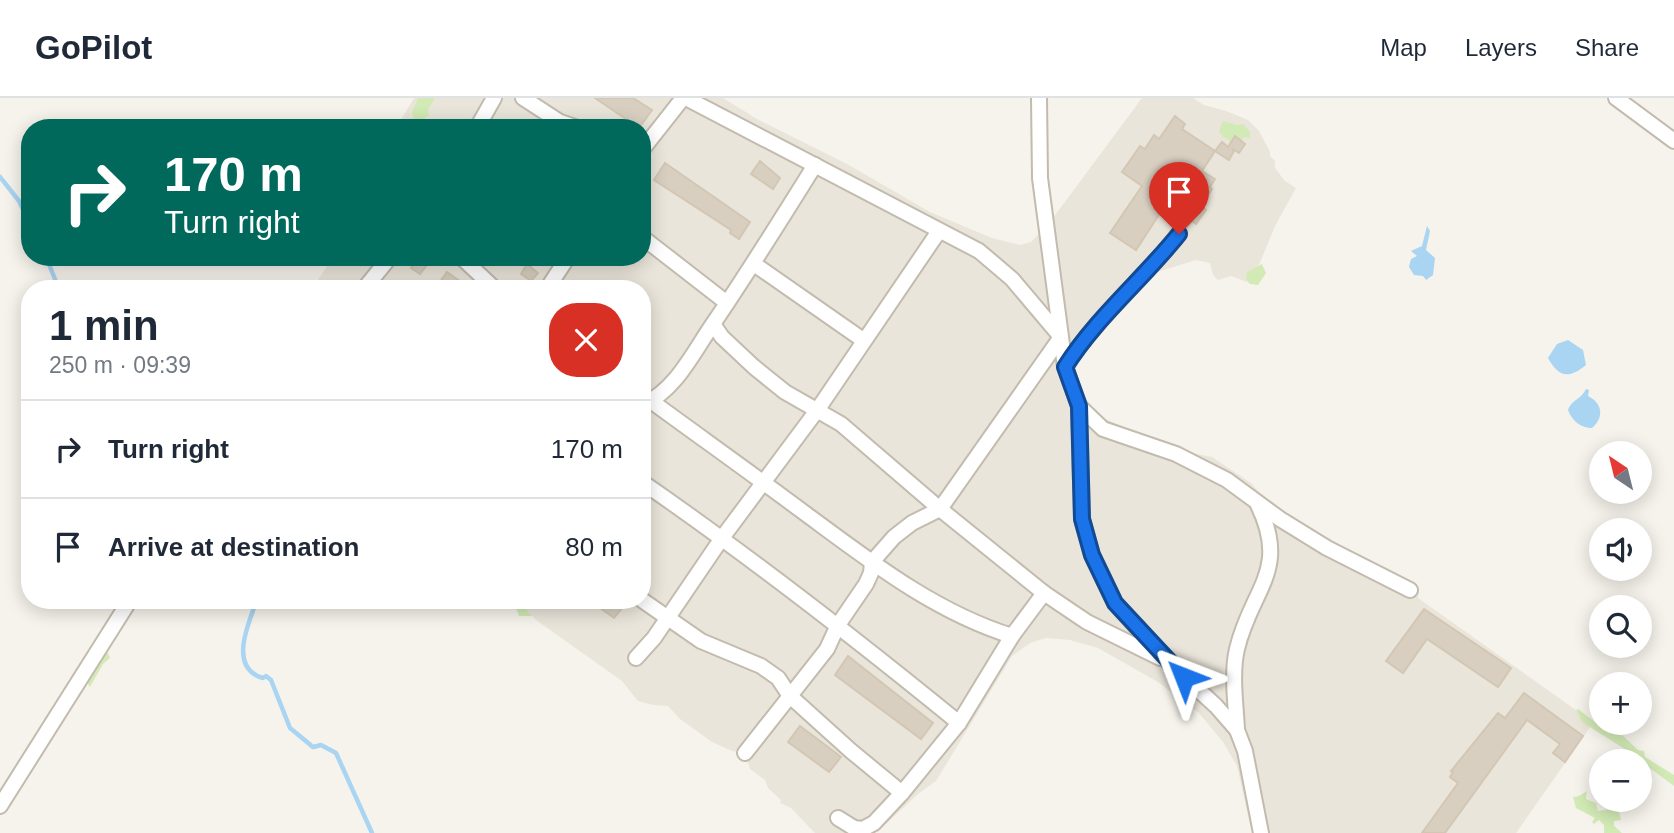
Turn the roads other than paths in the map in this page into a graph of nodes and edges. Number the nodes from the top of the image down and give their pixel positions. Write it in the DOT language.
graph roads {
  1 [pos="494,98"];
  2 [pos="523,98"];
  3 [pos="684,98"];
  4 [pos="1039,98"];
  5 [pos="1616,98"];
  6 [pos="483,119"];
  7 [pos="554,119"];
  8 [pos="651,139"];
  9 [pos="1674,141"];
  10 [pos="816,165"];
  11 [pos="939,231"];
  12 [pos="1179,234"];
  13 [pos="651,244"];
  14 [pos="754,264"];
  15 [pos="383,266"];
  16 [pos="471,266"];
  17 [pos="372,280"];
  18 [pos="485,280"];
  19 [pos="727,303"];
  20 [pos="713,324"];
  21 [pos="1061,337"];
  22 [pos="863,340"];
  23 [pos="1065,367"];
  24 [pos="651,400"];
  25 [pos="651,406"];
  26 [pos="1079,406"];
  27 [pos="818,409"];
  28 [pos="764,483"];
  29 [pos="651,488"];
  30 [pos="1256,501"];
  31 [pos="940,509"];
  32 [pos="722,538"];
  33 [pos="872,562"];
  34 [pos="1410,590"];
  35 [pos="1044,593"];
  36 [pos="651,606"];
  37 [pos="124,609"];
  38 [pos="667,616"];
  39 [pos="838,625"];
  40 [pos="1012,636"];
  41 [pos="636,658"];
  42 [pos="1168,662"];
  43 [pos="790,696"];
  44 [pos="959,723"];
  45 [pos="1237,730"];
  46 [pos="745,753"];
  47 [pos="902,793"];
  48 [pos="0,806"];
  49 [pos="838,818"];
  50 [pos="1261,833"];
  1 -- 6 [label="street"];
  2 -- 7 [label="street"];
  3 -- 8 [label="street"];
  3 -- 10 [label="street"];
  4 -- 21 [label="street"];
  5 -- 9 [label="street"];
  10 -- 11 [label="street"];
  10 -- 14 [label="street"];
  11 -- 21 [label="street"];
  11 -- 22 [label="street"];
  12 -- 23 [label="street"];
  13 -- 19 [label="street"];
  14 -- 19 [label="street"];
  14 -- 22 [label="street"];
  15 -- 17 [label="street"];
  16 -- 18 [label="street"];
  19 -- 20 [label="street"];
  20 -- 24 [label="street"];
  20 -- 27 [label="street"];
  21 -- 23 [label="street"];
  21 -- 31 [label="street"];
  22 -- 27 [label="street"];
  23 -- 26 [label="street"];
  25 -- 28 [label="street"];
  26 -- 30 [label="street"];
  26 -- 42 [label="street"];
  27 -- 28 [label="street"];
  27 -- 31 [label="street"];
  28 -- 32 [label="street"];
  28 -- 33 [label="street"];
  29 -- 32 [label="street"];
  30 -- 34 [label="street"];
  30 -- 45 [label="street"];
  31 -- 33 [label="street"];
  31 -- 35 [label="street"];
  32 -- 38 [label="street"];
  32 -- 39 [label="street"];
  33 -- 39 [label="street"];
  33 -- 40 [label="street"];
  35 -- 40 [label="street"];
  35 -- 42 [label="street"];
  36 -- 38 [label="street"];
  37 -- 48 [label="street"];
  38 -- 41 [label="street"];
  38 -- 43 [label="street"];
  39 -- 43 [label="street"];
  39 -- 44 [label="street"];
  40 -- 44 [label="street"];
  42 -- 45 [label="street"];
  43 -- 46 [label="street"];
  43 -- 47 [label="street"];
  44 -- 47 [label="street"];
  45 -- 50 [label="street"];
  47 -- 49 [label="street"];
}
